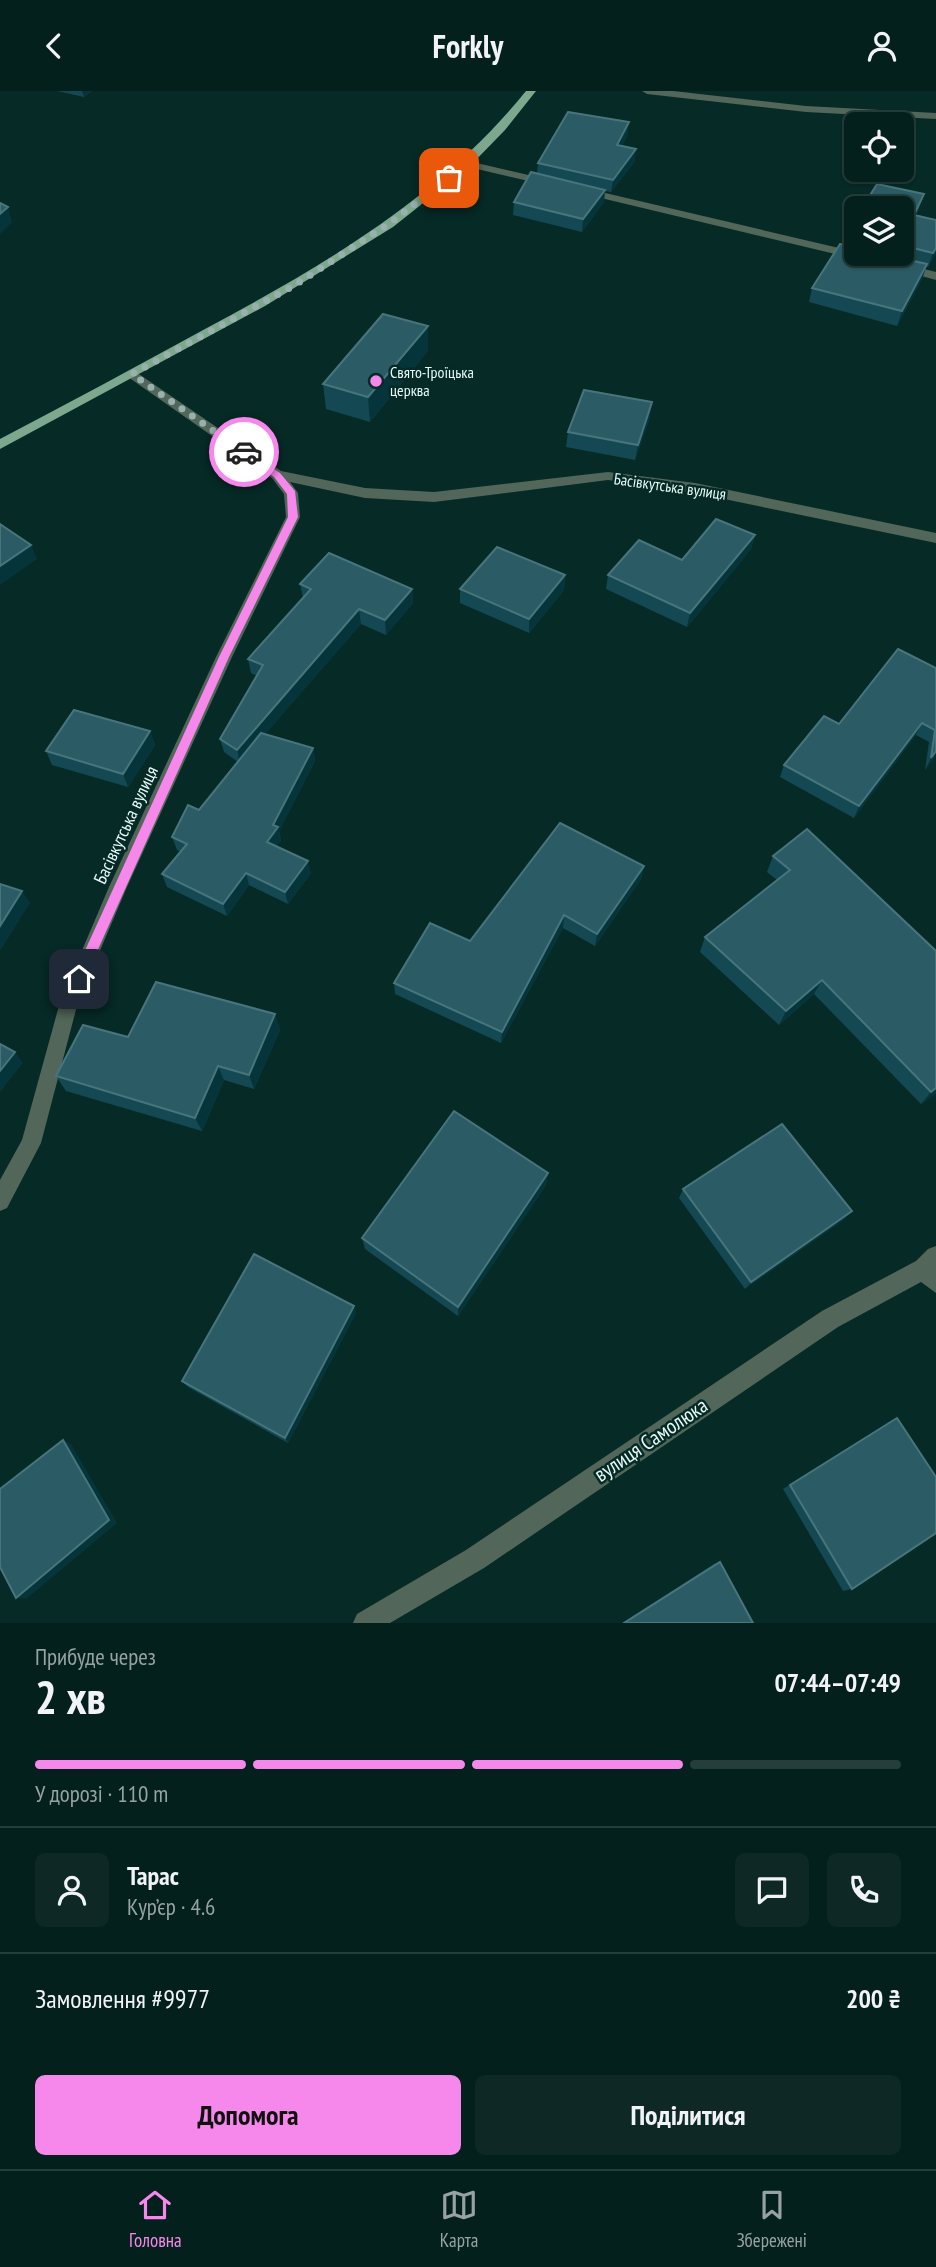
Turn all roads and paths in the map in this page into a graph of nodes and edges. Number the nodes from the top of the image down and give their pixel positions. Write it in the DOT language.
graph roads {
  1 [pos="531,91"];
  2 [pos="647,91"];
  3 [pos="936,116"];
  4 [pos="468,164"];
  5 [pos="561,186"];
  6 [pos="575,189"];
  7 [pos="844,253"];
  8 [pos="895,266"];
  9 [pos="936,276"];
  10 [pos="132,374"];
  11 [pos="0,445"];
  12 [pos="277,475"];
  13 [pos="936,538"];
  14 [pos="0,1201"];
  15 [pos="932,1269"];
  16 [pos="366,1623"];
  1 -- 4 [label="main road"];
  2 -- 3 [label="street"];
  4 -- 5 [label="street"];
  4 -- 10 [label="main road"];
  6 -- 7 [label="street"];
  8 -- 9 [label="street"];
  10 -- 11 [label="main road"];
  10 -- 12 [label="street, Басівкутська вулиця"];
  12 -- 13 [label="street, Басівкутська вулиця"];
  12 -- 14 [label="street, Басівкутська вулиця"];
  15 -- 16 [label="street, вулиця Самолюка"];
}
